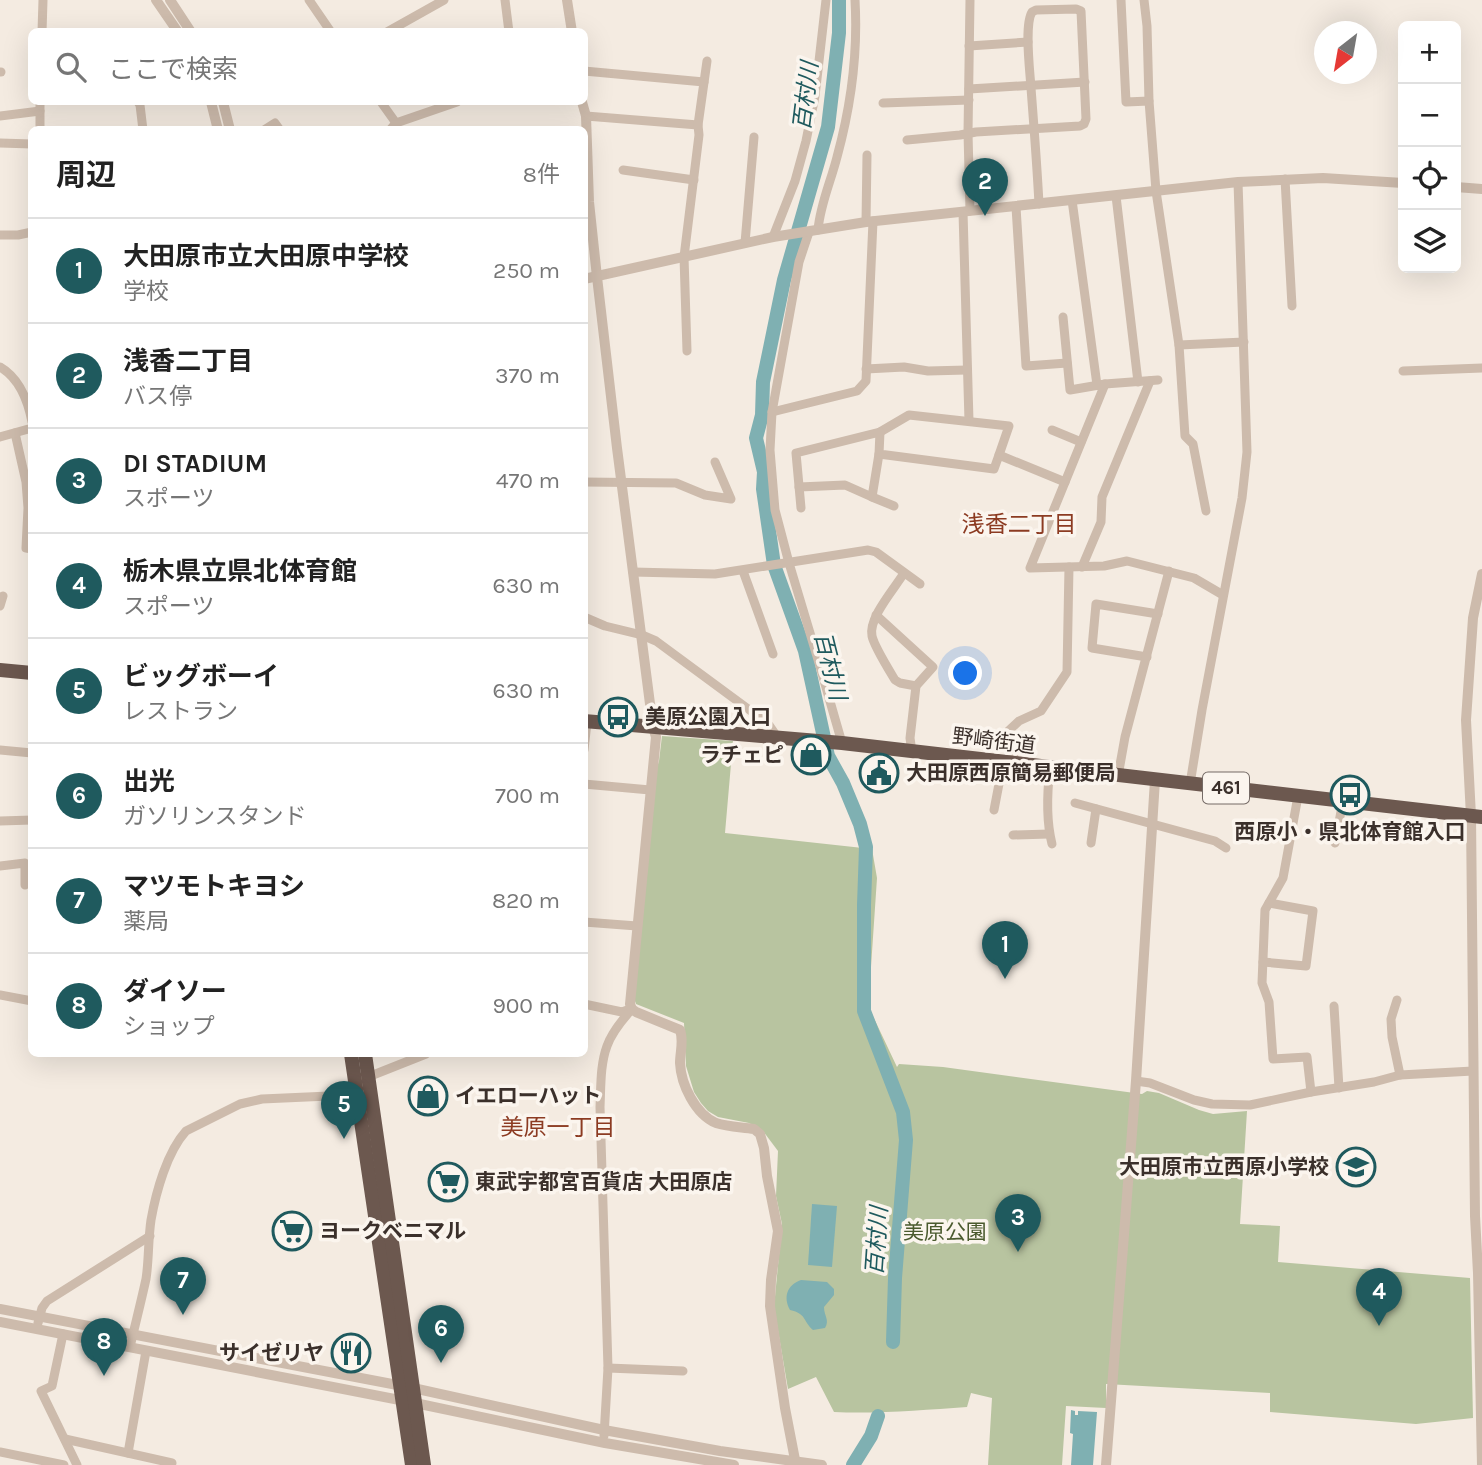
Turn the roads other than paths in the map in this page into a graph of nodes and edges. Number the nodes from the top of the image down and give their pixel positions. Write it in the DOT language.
graph roads {
  1 [pos="43,0"];
  2 [pos="156,0"];
  3 [pos="170,0"];
  4 [pos="309,0"];
  5 [pos="444,0"];
  6 [pos="505,0"];
  7 [pos="567,0"];
  8 [pos="826,0"];
  9 [pos="855,0"];
  10 [pos="970,0"];
  11 [pos="1121,0"];
  12 [pos="1144,0"];
  13 [pos="42,28"];
  14 [pos="175,28"];
  15 [pos="188,28"];
  16 [pos="328,28"];
  17 [pos="394,28"];
  18 [pos="508,28"];
  19 [pos="571,28"];
  20 [pos="1028,42"];
  21 [pos="970,46"];
  22 [pos="708,61"];
  23 [pos="588,71"];
  24 [pos="704,82"];
  25 [pos="1085,82"];
  26 [pos="1031,87"];
  27 [pos="969,89"];
  28 [pos="969,100"];
  29 [pos="1149,101"];
  30 [pos="883,103"];
  31 [pos="140,105"];
  32 [pos="212,105"];
  33 [pos="224,105"];
  34 [pos="382,105"];
  35 [pos="449,105"];
  36 [pos="583,105"];
  37 [pos="40,106"];
  38 [pos="0,116"];
  39 [pos="586,116"];
  40 [pos="698,125"];
  41 [pos="40,126"];
  42 [pos="142,126"];
  43 [pos="217,126"];
  44 [pos="229,126"];
  45 [pos="393,126"];
  46 [pos="396,126"];
  47 [pos="586,126"];
  48 [pos="1034,129"];
  49 [pos="968,133"];
  50 [pos="754,137"];
  51 [pos="907,139"];
  52 [pos="0,143"];
  53 [pos="28,144"];
  54 [pos="867,155"];
  55 [pos="623,170"];
  56 [pos="694,180"];
  57 [pos="1285,180"];
  58 [pos="1238,182"];
  59 [pos="1398,183"];
  60 [pos="1461,187"];
  61 [pos="1482,189"];
  62 [pos="1156,191"];
  63 [pos="1116,196"];
  64 [pos="1072,200"];
  65 [pos="1039,204"];
  66 [pos="1016,206"];
  67 [pos="588,210"];
  68 [pos="966,212"];
  69 [pos="870,222"];
  70 [pos="810,232"];
  71 [pos="28,233"];
  72 [pos="0,234"];
  73 [pos="778,236"];
  74 [pos="745,243"];
  75 [pos="684,257"];
  76 [pos="597,277"];
  77 [pos="588,278"];
  78 [pos="1292,306"];
  79 [pos="1063,317"];
  80 [pos="1244,342"];
  81 [pos="1180,345"];
  82 [pos="687,351"];
  83 [pos="1067,363"];
  84 [pos="0,367"];
  85 [pos="1482,368"];
  86 [pos="866,369"];
  87 [pos="967,370"];
  88 [pos="1403,371"];
  89 [pos="1138,382"];
  90 [pos="1101,385"];
  91 [pos="28,401"];
  92 [pos="772,412"];
  93 [pos="969,421"];
  94 [pos="28,429"];
  95 [pos="1052,430"];
  96 [pos="880,432"];
  97 [pos="15,433"];
  98 [pos="0,437"];
  99 [pos="1081,442"];
  100 [pos="879,454"];
  101 [pos="999,455"];
  102 [pos="715,462"];
  103 [pos="588,482"];
  104 [pos="1065,482"];
  105 [pos="621,483"];
  106 [pos="799,487"];
  107 [pos="873,497"];
  108 [pos="894,506"];
  109 [pos="28,508"];
  110 [pos="28,508"];
  111 [pos="801,508"];
  112 [pos="1206,511"];
  113 [pos="28,548"];
  114 [pos="788,563"];
  115 [pos="1082,567"];
  116 [pos="1069,568"];
  117 [pos="743,571"];
  118 [pos="1169,571"];
  119 [pos="634,572"];
  120 [pos="904,573"];
  121 [pos="1482,574"];
  122 [pos="920,584"];
  123 [pos="1480,590"];
  124 [pos="1223,595"];
  125 [pos="3,596"];
  126 [pos="0,606"];
  127 [pos="1158,614"];
  128 [pos="876,615"];
  129 [pos="588,619"];
  130 [pos="642,635"];
  131 [pos="773,654"];
  132 [pos="1147,657"];
  133 [pos="0,670"];
  134 [pos="28,673"];
  135 [pos="916,686"];
  136 [pos="588,721"];
  137 [pos="653,727"];
  138 [pos="778,738"];
  139 [pos="838,743"];
  140 [pos="0,750"];
  141 [pos="912,752"];
  142 [pos="28,753"];
  143 [pos="1010,764"];
  144 [pos="1050,768"];
  145 [pos="1118,776"];
  146 [pos="1154,780"];
  147 [pos="588,784"];
  148 [pos="1190,784"];
  149 [pos="650,790"];
  150 [pos="1298,796"];
  151 [pos="1343,801"];
  152 [pos="1075,803"];
  153 [pos="1096,809"];
  154 [pos="995,810"];
  155 [pos="1477,817"];
  156 [pos="28,820"];
  157 [pos="0,821"];
  158 [pos="1152,824"];
  159 [pos="1013,835"];
  160 [pos="1091,843"];
  161 [pos="1335,843"];
  162 [pos="1226,848"];
  163 [pos="0,866"];
  164 [pos="25,885"];
  165 [pos="1269,903"];
  166 [pos="588,922"];
  167 [pos="637,926"];
  168 [pos="1263,962"];
  169 [pos="0,995"];
  170 [pos="1478,997"];
  171 [pos="28,1000"];
  172 [pos="1397,1000"];
  173 [pos="588,1005"];
  174 [pos="1334,1006"];
  175 [pos="632,1009"];
  176 [pos="352,1057"];
  177 [pos="365,1057"];
  178 [pos="419,1057"];
  179 [pos="1474,1071"];
  180 [pos="1400,1075"];
  181 [pos="362,1080"];
  182 [pos="1136,1081"];
  183 [pos="1339,1088"];
  184 [pos="1311,1092"];
  185 [pos="1478,1216"];
  186 [pos="150,1236"];
  187 [pos="0,1309"];
  188 [pos="39,1316"];
  189 [pos="0,1322"];
  190 [pos="36,1328"];
  191 [pos="63,1334"];
  192 [pos="133,1334"];
  193 [pos="130,1348"];
  194 [pos="146,1351"];
  195 [pos="608,1368"];
  196 [pos="683,1371"];
  197 [pos="407,1394"];
  198 [pos="1482,1405"];
  199 [pos="604,1430"];
  200 [pos="65,1439"];
  201 [pos="604,1443"];
  202 [pos="1482,1450"];
  203 [pos="0,1451"];
  204 [pos="128,1453"];
  205 [pos="679,1461"];
  206 [pos="172,1463"];
  207 [pos="796,1464"];
  208 [pos="64,1465"];
  209 [pos="77,1465"];
  210 [pos="412,1465"];
  211 [pos="424,1465"];
  212 [pos="732,1465"];
  213 [pos="822,1465"];
  214 [pos="1106,1465"];
  215 [pos="1482,1465"];
  1 -- 13 [label="street"];
  2 -- 14 [label="street"];
  3 -- 15 [label="street"];
  4 -- 16 [label="street"];
  5 -- 17 [label="street"];
  6 -- 18 [label="street"];
  7 -- 19 [label="street"];
  8 -- 73 [label="street"];
  9 -- 70 [label="street"];
  10 -- 21 [label="street"];
  11 -- 29 [label="street"];
  12 -- 29 [label="street"];
  20 -- 21 [label="street"];
  20 -- 25 [label="street"];
  20 -- 26 [label="street"];
  21 -- 27 [label="street"];
  22 -- 24 [label="street"];
  23 -- 24 [label="street"];
  24 -- 40 [label="street"];
  25 -- 26 [label="street"];
  25 -- 48 [label="street"];
  26 -- 27 [label="street"];
  26 -- 48 [label="street"];
  27 -- 28 [label="street"];
  28 -- 30 [label="street"];
  28 -- 49 [label="street"];
  29 -- 62 [label="street"];
  31 -- 42 [label="street"];
  32 -- 43 [label="street"];
  33 -- 44 [label="street"];
  34 -- 45 [label="street"];
  35 -- 46 [label="street"];
  36 -- 39 [label="street"];
  37 -- 38 [label="street"];
  37 -- 41 [label="street"];
  39 -- 40 [label="street"];
  39 -- 47 [label="street"];
  40 -- 56 [label="street"];
  48 -- 49 [label="street"];
  48 -- 65 [label="street"];
  49 -- 51 [label="street"];
  49 -- 68 [label="street"];
  50 -- 74 [label="street"];
  52 -- 53 [label="street"];
  54 -- 69 [label="street"];
  55 -- 56 [label="street"];
  56 -- 75 [label="street"];
  57 -- 58 [label="street"];
  57 -- 59 [label="street"];
  57 -- 78 [label="street"];
  58 -- 62 [label="street"];
  58 -- 80 [label="street"];
  60 -- 61 [label="street"];
  62 -- 63 [label="street"];
  62 -- 81 [label="street"];
  63 -- 64 [label="street"];
  63 -- 89 [label="street"];
  64 -- 65 [label="street"];
  64 -- 90 [label="street"];
  65 -- 66 [label="street"];
  66 -- 68 [label="street"];
  66 -- 83 [label="street"];
  67 -- 76 [label="street"];
  68 -- 69 [label="street"];
  68 -- 87 [label="street"];
  69 -- 70 [label="street"];
  69 -- 86 [label="street"];
  70 -- 73 [label="street"];
  70 -- 92 [label="street"];
  71 -- 72 [label="street"];
  73 -- 74 [label="street"];
  74 -- 75 [label="street"];
  75 -- 76 [label="street"];
  75 -- 82 [label="street"];
  76 -- 77 [label="street"];
  76 -- 105 [label="street"];
  79 -- 83 [label="street"];
  80 -- 81 [label="street"];
  80 -- 124 [label="street"];
  81 -- 112 [label="street"];
  83 -- 90 [label="street"];
  84 -- 91 [label="street"];
  85 -- 88 [label="street"];
  86 -- 87 [label="street"];
  86 -- 92 [label="street"];
  87 -- 93 [label="street"];
  89 -- 90 [label="street"];
  89 -- 115 [label="street"];
  90 -- 99 [label="street"];
  92 -- 114 [label="street"];
  93 -- 96 [label="street"];
  93 -- 101 [label="street"];
  94 -- 97 [label="street"];
  95 -- 99 [label="street"];
  96 -- 100 [label="street"];
  96 -- 106 [label="street"];
  97 -- 98 [label="street"];
  97 -- 110 [label="street"];
  99 -- 104 [label="street"];
  100 -- 101 [label="street"];
  100 -- 107 [label="street"];
  101 -- 104 [label="street"];
  102 -- 105 [label="street"];
  103 -- 105 [label="street"];
  104 -- 116 [label="street"];
  105 -- 119 [label="street"];
  106 -- 107 [label="street"];
  106 -- 111 [label="street"];
  107 -- 108 [label="street"];
  109 -- 113 [label="street"];
  114 -- 117 [label="street"];
  114 -- 120 [label="street"];
  114 -- 139 [label="street"];
  115 -- 116 [label="street"];
  115 -- 118 [label="street"];
  116 -- 143 [label="street"];
  117 -- 119 [label="street"];
  117 -- 131 [label="street"];
  118 -- 124 [label="street"];
  118 -- 127 [label="street"];
  119 -- 130 [label="street"];
  120 -- 122 [label="street"];
  120 -- 128 [label="street"];
  121 -- 123 [label="street"];
  123 -- 155 [label="street"];
  124 -- 148 [label="street"];
  125 -- 126 [label="street"];
  127 -- 132 [label="street"];
  127 -- 132 [label="street"];
  128 -- 135 [label="street"];
  128 -- 135 [label="street"];
  129 -- 130 [label="street"];
  130 -- 137 [label="street"];
  130 -- 138 [label="street"];
  132 -- 145 [label="street"];
  133 -- 134 [label="highway"];
  135 -- 141 [label="street"];
  136 -- 137 [label="highway, 野崎街道 / 461"];
  137 -- 138 [label="highway, 野崎街道 / 461"];
  137 -- 149 [label="street"];
  138 -- 139 [label="highway, 野崎街道 / 461"];
  139 -- 141 [label="highway, 野崎街道 / 461"];
  140 -- 142 [label="street"];
  141 -- 143 [label="highway, 野崎街道 / 461"];
  143 -- 144 [label="highway, 野崎街道 / 461"];
  143 -- 154 [label="street"];
  144 -- 145 [label="highway, 野崎街道 / 461"];
  144 -- 159 [label="street"];
  145 -- 146 [label="highway, 野崎街道 / 461"];
  146 -- 148 [label="highway, 野崎街道 / 461"];
  146 -- 158 [label="street"];
  147 -- 149 [label="street"];
  148 -- 150 [label="highway, 野崎街道 / 461"];
  149 -- 167 [label="street"];
  150 -- 151 [label="highway, 野崎街道 / 461"];
  150 -- 165 [label="street"];
  151 -- 155 [label="highway, 野崎街道 / 461"];
  151 -- 161 [label="street"];
  152 -- 153 [label="street"];
  153 -- 158 [label="street"];
  153 -- 160 [label="street"];
  155 -- 170 [label="street"];
  156 -- 157 [label="street"];
  158 -- 162 [label="street"];
  158 -- 182 [label="street"];
  163 -- 164 [label="street"];
  165 -- 168 [label="street"];
  165 -- 168 [label="street"];
  166 -- 167 [label="street"];
  167 -- 175 [label="street"];
  168 -- 184 [label="street"];
  169 -- 171 [label="street"];
  170 -- 179 [label="street"];
  172 -- 180 [label="street"];
  173 -- 175 [label="street"];
  174 -- 183 [label="street"];
  175 -- 195 [label="street"];
  175 -- 207 [label="street"];
  176 -- 181 [label="highway"];
  177 -- 181 [label="highway"];
  178 -- 181 [label="street"];
  179 -- 180 [label="street"];
  179 -- 185 [label="street"];
  180 -- 183 [label="street"];
  181 -- 186 [label="street"];
  181 -- 197 [label="highway"];
  182 -- 184 [label="street"];
  182 -- 214 [label="street"];
  183 -- 184 [label="street"];
  185 -- 198 [label="street"];
  186 -- 188 [label="street"];
  186 -- 192 [label="street"];
  187 -- 188 [label="street"];
  188 -- 190 [label="street"];
  188 -- 192 [label="street"];
  189 -- 190 [label="street"];
  190 -- 191 [label="street"];
  191 -- 193 [label="street"];
  191 -- 200 [label="street"];
  192 -- 193 [label="street"];
  192 -- 197 [label="street"];
  193 -- 194 [label="street"];
  194 -- 197 [label="street"];
  194 -- 204 [label="street"];
  195 -- 196 [label="street"];
  195 -- 199 [label="street"];
  197 -- 199 [label="street"];
  197 -- 201 [label="street"];
  197 -- 210 [label="highway"];
  197 -- 211 [label="highway"];
  198 -- 202 [label="street"];
  199 -- 201 [label="street"];
  199 -- 207 [label="street"];
  200 -- 204 [label="street"];
  200 -- 209 [label="street"];
  201 -- 205 [label="street"];
  202 -- 215 [label="street"];
  203 -- 208 [label="street"];
  204 -- 206 [label="street"];
  205 -- 212 [label="street"];
  207 -- 213 [label="street"];
}
